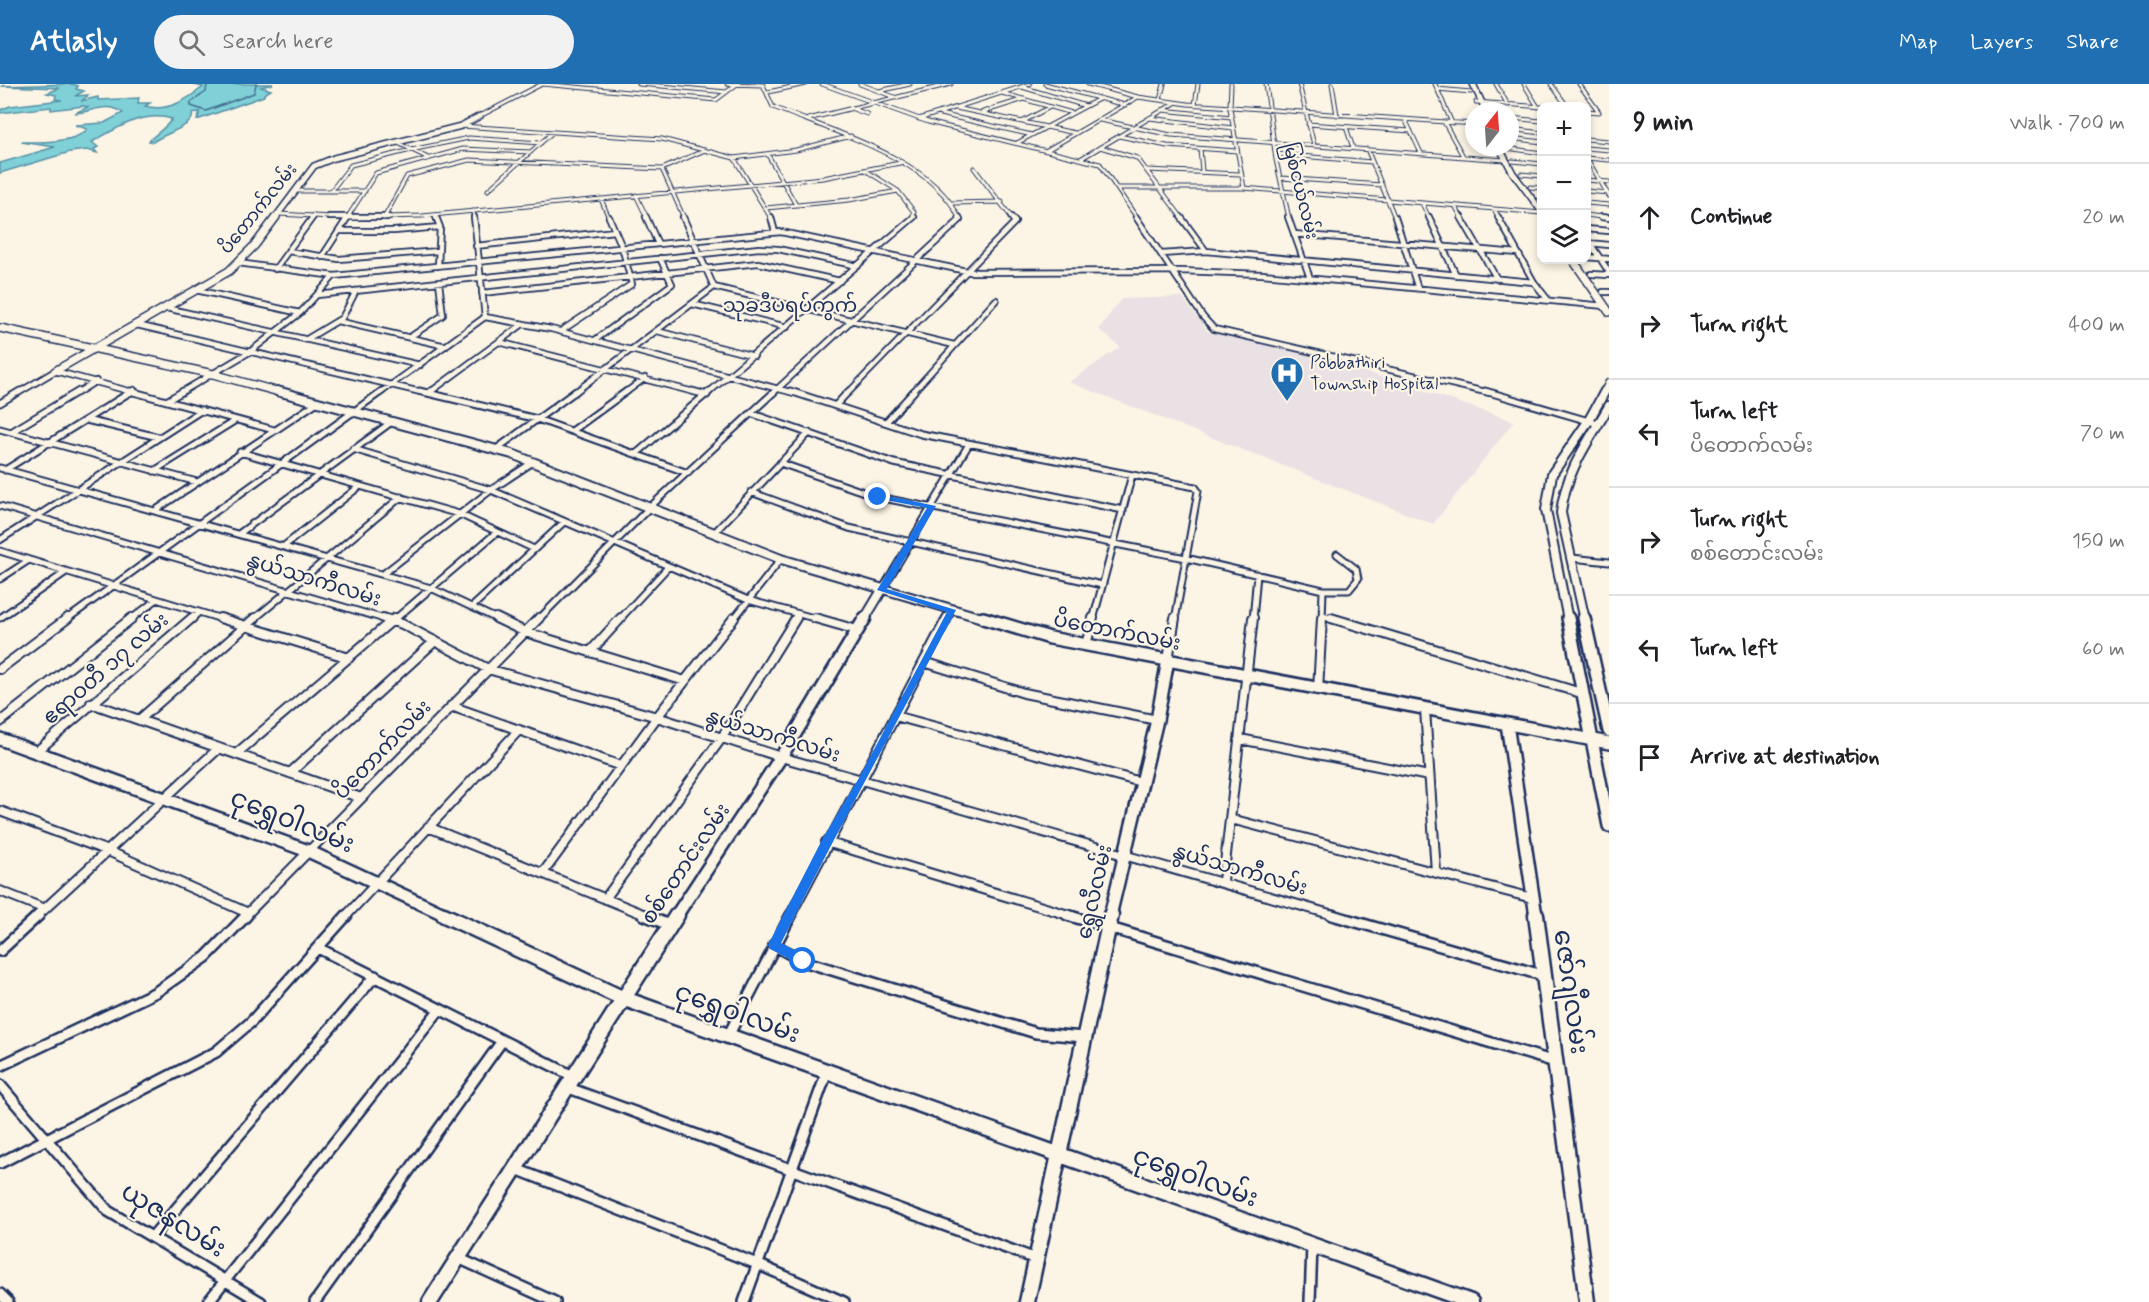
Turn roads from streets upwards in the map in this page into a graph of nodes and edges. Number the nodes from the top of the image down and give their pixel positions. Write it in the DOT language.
graph roads {
  1 [pos="542,84"];
  2 [pos="639,84"];
  3 [pos="727,84"];
  4 [pos="736,84"];
  5 [pos="806,84"];
  6 [pos="822,84"];
  7 [pos="861,84"];
  8 [pos="910,84"];
  9 [pos="951,84"];
  10 [pos="1030,84"];
  11 [pos="1045,84"];
  12 [pos="1088,84"];
  13 [pos="1128,84"];
  14 [pos="1164,84"];
  15 [pos="1198,84"];
  16 [pos="1231,84"];
  17 [pos="1266,84"];
  18 [pos="1299,84"];
  19 [pos="1332,84"];
  20 [pos="1435,84"];
  21 [pos="1467,84"];
  22 [pos="1473,84"];
  23 [pos="1496,84"];
  24 [pos="1524,84"];
  25 [pos="1551,84"];
  26 [pos="1579,84"];
  27 [pos="652,85"];
  28 [pos="1020,87"];
  29 [pos="1437,89"];
  30 [pos="879,91"];
  31 [pos="727,92"];
  32 [pos="768,92"];
  33 [pos="1471,92"];
  34 [pos="640,93"];
  35 [pos="1002,93"];
  36 [pos="1125,94"];
  37 [pos="1138,97"];
  38 [pos="897,98"];
  39 [pos="1024,99"];
  40 [pos="1099,99"];
  41 [pos="1160,100"];
  42 [pos="1479,102"];
  43 [pos="1506,102"];
  44 [pos="1564,102"];
  45 [pos="874,103"];
  46 [pos="1175,103"];
  47 [pos="1537,103"];
  48 [pos="1125,105"];
  49 [pos="1195,105"];
  50 [pos="1050,106"];
  51 [pos="1086,106"];
  52 [pos="1519,106"];
  53 [pos="1537,107"];
  54 [pos="956,108"];
  55 [pos="1230,108"];
  56 [pos="852,109"];
  57 [pos="1162,110"];
  58 [pos="1268,110"];
  59 [pos="1591,111"];
  60 [pos="1304,112"];
  61 [pos="980,113"];
  62 [pos="1072,113"];
  63 [pos="867,114"];
  64 [pos="937,114"];
  65 [pos="1337,115"];
  66 [pos="480,116"];
  67 [pos="1232,117"];
  68 [pos="1149,118"];
  69 [pos="808,119"];
  70 [pos="919,119"];
  71 [pos="1519,119"];
  72 [pos="1100,120"];
  73 [pos="1405,120"];
  74 [pos="1537,121"];
  75 [pos="1022,122"];
  76 [pos="1444,122"];
  77 [pos="1452,123"];
  78 [pos="1308,124"];
  79 [pos="1465,124"];
  80 [pos="461,126"];
  81 [pos="1047,127"];
  82 [pos="1134,127"];
  83 [pos="1346,127"];
  84 [pos="1233,128"];
  85 [pos="1519,130"];
  86 [pos="1411,131"];
  87 [pos="552,132"];
  88 [pos="1537,132"];
  89 [pos="1075,134"];
  90 [pos="1032,135"];
  91 [pos="851,136"];
  92 [pos="1119,136"];
  93 [pos="1235,139"];
  94 [pos="1519,139"];
  95 [pos="1591,139"];
  96 [pos="1537,141"];
  97 [pos="1609,141"];
  98 [pos="396,142"];
  99 [pos="1273,142"];
  100 [pos="541,143"];
  101 [pos="1017,143"];
  102 [pos="1314,145"];
  103 [pos="1100,147"];
  104 [pos="1353,148"];
  105 [pos="1591,148"];
  106 [pos="1200,149"];
  107 [pos="1367,149"];
  108 [pos="411,150"];
  109 [pos="705,150"];
  110 [pos="1047,150"];
  111 [pos="1519,150"];
  112 [pos="1609,150"];
  113 [pos="1237,151"];
  114 [pos="531,152"];
  115 [pos="1537,152"];
  116 [pos="1421,153"];
  117 [pos="1276,154"];
  118 [pos="768,155"];
  119 [pos="1462,156"];
  120 [pos="1503,156"];
  121 [pos="1509,156"];
  122 [pos="428,158"];
  123 [pos="734,158"];
  124 [pos="1082,158"];
  125 [pos="1591,158"];
  126 [pos="1505,160"];
  127 [pos="1609,160"];
  128 [pos="1512,161"];
  129 [pos="1372,162"];
  130 [pos="519,163"];
  131 [pos="900,163"];
  132 [pos="1537,164"];
  133 [pos="441,166"];
  134 [pos="1591,166"];
  135 [pos="974,168"];
  136 [pos="662,170"];
  137 [pos="865,170"];
  138 [pos="1147,170"];
  139 [pos="1593,170"];
  140 [pos="1202,171"];
  141 [pos="1240,174"];
  142 [pos="1521,174"];
  143 [pos="1537,176"];
  144 [pos="1281,178"];
  145 [pos="1591,180"];
  146 [pos="1599,181"];
  147 [pos="783,182"];
  148 [pos="1609,182"];
  149 [pos="751,184"];
  150 [pos="1382,185"];
  151 [pos="1161,187"];
  152 [pos="1530,187"];
  153 [pos="1117,188"];
  154 [pos="1244,188"];
  155 [pos="1537,188"];
  156 [pos="488,190"];
  157 [pos="295,191"];
  158 [pos="331,191"];
  159 [pos="365,191"];
  160 [pos="897,191"];
  161 [pos="1284,191"];
  162 [pos="673,192"];
  163 [pos="1591,192"];
  164 [pos="1608,194"];
  165 [pos="636,195"];
  166 [pos="1537,196"];
  167 [pos="601,199"];
  168 [pos="1389,200"];
  169 [pos="1002,202"];
  170 [pos="951,203"];
  171 [pos="1422,203"];
  172 [pos="1591,203"];
  173 [pos="796,205"];
  174 [pos="1609,205"];
  175 [pos="1455,206"];
  176 [pos="766,208"];
  177 [pos="1494,209"];
  178 [pos="1541,210"];
  179 [pos="473,211"];
  180 [pos="1537,212"];
  181 [pos="279,214"];
  182 [pos="435,215"];
  183 [pos="314,216"];
  184 [pos="1591,216"];
  185 [pos="348,218"];
  186 [pos="384,218"];
  187 [pos="1609,218"];
  188 [pos="440,227"];
  189 [pos="1591,229"];
  190 [pos="340,231"];
  191 [pos="615,231"];
  192 [pos="1609,231"];
  193 [pos="775,232"];
  194 [pos="1293,234"];
  195 [pos="694,240"];
  196 [pos="1403,242"];
  197 [pos="1591,243"];
  198 [pos="658,244"];
  199 [pos="1609,245"];
  200 [pos="476,246"];
  201 [pos="1441,246"];
  202 [pos="622,247"];
  203 [pos="1591,247"];
  204 [pos="1480,249"];
  205 [pos="288,251"];
  206 [pos="439,251"];
  207 [pos="1206,251"];
  208 [pos="874,252"];
  209 [pos="1518,253"];
  210 [pos="701,254"];
  211 [pos="1161,254"];
  212 [pos="322,257"];
  213 [pos="1591,257"];
  214 [pos="660,258"];
  215 [pos="1600,258"];
  216 [pos="1609,259"];
  217 [pos="917,261"];
  218 [pos="478,262"];
  219 [pos="625,262"];
  220 [pos="1305,262"];
  221 [pos="238,263"];
  222 [pos="1576,264"];
  223 [pos="1585,264"];
  224 [pos="438,266"];
  225 [pos="858,266"];
  226 [pos="275,269"];
  227 [pos="707,269"];
  228 [pos="966,271"];
  229 [pos="1172,271"];
  230 [pos="1412,271"];
  231 [pos="667,273"];
  232 [pos="1591,274"];
  233 [pos="1609,274"];
  234 [pos="1455,275"];
  235 [pos="334,276"];
  236 [pos="629,277"];
  237 [pos="480,278"];
  238 [pos="1310,278"];
  239 [pos="1497,279"];
  240 [pos="840,281"];
  241 [pos="439,282"];
  242 [pos="1534,282"];
  243 [pos="714,287"];
  244 [pos="1418,289"];
  245 [pos="196,290"];
  246 [pos="356,291"];
  247 [pos="1606,292"];
  248 [pos="482,293"];
  249 [pos="317,295"];
  250 [pos="996,300"];
  251 [pos="1548,300"];
  252 [pos="692,304"];
  253 [pos="1608,306"];
  254 [pos="166,308"];
  255 [pos="806,310"];
  256 [pos="300,313"];
  257 [pos="485,317"];
  258 [pos="337,321"];
  259 [pos="852,321"];
  260 [pos="523,324"];
  261 [pos="137,325"];
  262 [pos="787,327"];
  263 [pos="0,328"];
  264 [pos="275,331"];
  265 [pos="561,331"];
  266 [pos="657,331"];
  267 [pos="906,334"];
  268 [pos="410,338"];
  269 [pos="307,339"];
  270 [pos="595,340"];
  271 [pos="500,342"];
  272 [pos="954,345"];
  273 [pos="446,346"];
  274 [pos="98,347"];
  275 [pos="632,350"];
  276 [pos="251,351"];
  277 [pos="754,356"];
  278 [pos="420,364"];
  279 [pos="607,368"];
  280 [pos="55,371"];
  281 [pos="213,374"];
  282 [pos="730,376"];
  283 [pos="645,378"];
  284 [pos="96,381"];
  285 [pos="1609,383"];
  286 [pos="392,384"];
  287 [pos="780,388"];
  288 [pos="134,390"];
  289 [pos="429,393"];
  290 [pos="707,395"];
  291 [pos="168,400"];
  292 [pos="0,403"];
  293 [pos="316,403"];
  294 [pos="835,406"];
  295 [pos="1609,406"];
  296 [pos="202,410"];
  297 [pos="352,413"];
  298 [pos="753,414"];
  299 [pos="537,419"];
  300 [pos="86,420"];
  301 [pos="236,420"];
  302 [pos="1588,420"];
  303 [pos="886,422"];
  304 [pos="390,423"];
  305 [pos="1599,424"];
  306 [pos="0,429"];
  307 [pos="274,430"];
  308 [pos="572,431"];
  309 [pos="10,432"];
  310 [pos="808,434"];
  311 [pos="158,437"];
  312 [pos="48,443"];
  313 [pos="969,444"];
  314 [pos="353,449"];
  315 [pos="495,450"];
  316 [pos="240,452"];
  317 [pos="636,454"];
  318 [pos="119,462"];
  319 [pos="533,462"];
  320 [pos="780,463"];
  321 [pos="282,464"];
  322 [pos="2,470"];
  323 [pos="154,471"];
  324 [pos="688,473"];
  325 [pos="319,474"];
  326 [pos="1132,475"];
  327 [pos="950,476"];
  328 [pos="197,482"];
  329 [pos="360,486"];
  330 [pos="77,489"];
  331 [pos="491,490"];
  332 [pos="751,492"];
  333 [pos="401,497"];
  334 [pos="0,506"];
  335 [pos="932,506"];
  336 [pos="650,507"];
  337 [pos="156,510"];
  338 [pos="1123,510"];
  339 [pos="459,514"];
  340 [pos="35,516"];
  341 [pos="200,522"];
  342 [pos="564,522"];
  343 [pos="497,532"];
  344 [pos="240,533"];
  345 [pos="714,533"];
  346 [pos="0,540"];
  347 [pos="910,542"];
  348 [pos="1114,543"];
  349 [pos="614,544"];
  350 [pos="284,546"];
  351 [pos="534,549"];
  352 [pos="0,551"];
  353 [pos="159,551"];
  354 [pos="1338,555"];
  355 [pos="328,558"];
  356 [pos="1186,558"];
  357 [pos="1572,558"];
  358 [pos="781,559"];
  359 [pos="29,560"];
  360 [pos="1609,562"];
  361 [pos="668,567"];
  362 [pos="66,572"];
  363 [pos="383,574"];
  364 [pos="1257,574"];
  365 [pos="0,579"];
  366 [pos="1102,585"];
  367 [pos="112,586"];
  368 [pos="432,588"];
  369 [pos="290,590"];
  370 [pos="882,590"];
  371 [pos="1323,590"];
  372 [pos="156,600"];
  373 [pos="748,600"];
  374 [pos="472,607"];
  375 [pos="952,610"];
  376 [pos="198,613"];
  377 [pos="799,614"];
  378 [pos="1323,616"];
  379 [pos="0,618"];
  380 [pos="392,621"];
  381 [pos="245,627"];
  382 [pos="857,630"];
  383 [pos="525,632"];
  384 [pos="435,640"];
  385 [pos="1086,645"];
  386 [pos="590,652"];
  387 [pos="349,658"];
  388 [pos="1168,660"];
  389 [pos="924,662"];
  390 [pos="0,669"];
  391 [pos="488,669"];
  392 [pos="1248,676"];
  393 [pos="685,681"];
  394 [pos="1318,690"];
  395 [pos="1581,693"];
  396 [pos="91,703"];
  397 [pos="1606,704"];
  398 [pos="451,706"];
  399 [pos="1425,709"];
  400 [pos="895,716"];
  401 [pos="657,717"];
  402 [pos="139,720"];
  403 [pos="1157,720"];
  404 [pos="0,722"];
  405 [pos="1507,724"];
  406 [pos="519,730"];
  407 [pos="1609,731"];
  408 [pos="0,739"];
  409 [pos="721,739"];
  410 [pos="1240,739"];
  411 [pos="1591,740"];
  412 [pos="1609,743"];
  413 [pos="219,748"];
  414 [pos="36,752"];
  415 [pos="236,754"];
  416 [pos="781,757"];
  417 [pos="621,766"];
  418 [pos="290,773"];
  419 [pos="1429,776"];
  420 [pos="863,780"];
  421 [pos="1141,782"];
  422 [pos="361,798"];
  423 [pos="165,799"];
  424 [pos="0,811"];
  425 [pos="1231,819"];
  426 [pos="1609,826"];
  427 [pos="428,827"];
  428 [pos="826,842"];
  429 [pos="108,851"];
  430 [pos="308,851"];
  431 [pos="1126,855"];
  432 [pos="1436,872"];
  433 [pos="543,873"];
  434 [pos="1223,881"];
  435 [pos="376,883"];
  436 [pos="0,891"];
  437 [pos="1532,898"];
  438 [pos="605,899"];
  439 [pos="45,909"];
  440 [pos="248,913"];
  441 [pos="669,925"];
  442 [pos="1108,926"];
  443 [pos="774,945"];
  444 [pos="318,948"];
  445 [pos="0,951"];
  446 [pos="375,976"];
  447 [pos="1545,976"];
  448 [pos="622,998"];
  449 [pos="440,1009"];
  450 [pos="728,1036"];
  451 [pos="1084,1037"];
  452 [pos="502,1041"];
  453 [pos="1555,1062"];
  454 [pos="0,1066"];
  455 [pos="827,1072"];
  456 [pos="569,1082"];
  457 [pos="0,1085"];
  458 [pos="47,1139"];
  459 [pos="1059,1155"];
  460 [pos="0,1163"];
  461 [pos="514,1168"];
  462 [pos="792,1168"];
  463 [pos="152,1237"];
  464 [pos="1312,1245"];
  465 [pos="458,1258"];
  466 [pos="1036,1259"];
  467 [pos="757,1264"];
  468 [pos="225,1280"];
  469 [pos="0,1294"];
  470 [pos="8,1302"];
  471 [pos="208,1302"];
  472 [pos="261,1302"];
  473 [pos="315,1302"];
  474 [pos="430,1302"];
  475 [pos="555,1302"];
  476 [pos="744,1302"];
  477 [pos="844,1302"];
  478 [pos="1027,1302"];
  479 [pos="1310,1302"];
  480 [pos="1471,1302"];
  481 [pos="1587,1302"];
  1 -- 34 [label="street"];
  1 -- 66 [label="street"];
  2 -- 27 [label="street"];
  3 -- 4 [label="street"];
  4 -- 31 [label="street"];
  4 -- 32 [label="street"];
  5 -- 32 [label="street"];
  6 -- 45 [label="street"];
  7 -- 30 [label="street"];
  8 -- 30 [label="street"];
  9 -- 38 [label="street"];
  10 -- 28 [label="street"];
  11 -- 40 [label="street"];
  12 -- 36 [label="street"];
  13 -- 36 [label="street"];
  14 -- 41 [label="street"];
  15 -- 49 [label="street"];
  16 -- 55 [label="street"];
  17 -- 58 [label="street, မြစ်ငယ်လမ်း"];
  18 -- 60 [label="street"];
  19 -- 65 [label="street"];
  20 -- 29 [label="street"];
  21 -- 33 [label="street"];
  22 -- 42 [label="street"];
  23 -- 43 [label="street"];
  24 -- 47 [label="street"];
  25 -- 44 [label="street"];
  26 -- 59 [label="street"];
  27 -- 31 [label="street"];
  27 -- 34 [label="street"];
  28 -- 35 [label="street"];
  28 -- 51 [label="street"];
  29 -- 33 [label="street"];
  29 -- 77 [label="street"];
  30 -- 38 [label="street"];
  31 -- 34 [label="street"];
  32 -- 69 [label="street"];
  33 -- 42 [label="street"];
  35 -- 39 [label="street"];
  35 -- 54 [label="street"];
  36 -- 37 [label="street"];
  37 -- 41 [label="street"];
  37 -- 48 [label="street"];
  38 -- 45 [label="street"];
  39 -- 50 [label="street"];
  39 -- 61 [label="street"];
  40 -- 48 [label="street"];
  40 -- 51 [label="street"];
  41 -- 46 [label="street"];
  45 -- 56 [label="street"];
  45 -- 70 [label="street"];
  46 -- 49 [label="street"];
  46 -- 57 [label="street"];
  48 -- 72 [label="street"];
  49 -- 55 [label="street"];
  50 -- 62 [label="street"];
  50 -- 75 [label="street"];
  51 -- 62 [label="street"];
  52 -- 53 [label="street"];
  54 -- 61 [label="street"];
  54 -- 64 [label="street"];
  55 -- 58 [label="street"];
  55 -- 67 [label="street"];
  56 -- 63 [label="street"];
  56 -- 69 [label="street"];
  57 -- 67 [label="street"];
  57 -- 68 [label="street"];
  58 -- 60 [label="street"];
  58 -- 99 [label="street, မြစ်ငယ်လမ်း"];
  60 -- 65 [label="street"];
  60 -- 78 [label="street"];
  61 -- 75 [label="street"];
  62 -- 81 [label="street"];
  64 -- 70 [label="street"];
  64 -- 90 [label="street"];
  65 -- 73 [label="street"];
  66 -- 80 [label="street, ပိတောက်လမ်း"];
  67 -- 84 [label="street"];
  68 -- 82 [label="street"];
  68 -- 84 [label="street"];
  69 -- 91 [label="street"];
  70 -- 101 [label="street"];
  71 -- 74 [label="street"];
  72 -- 82 [label="street"];
  72 -- 89 [label="street"];
  73 -- 76 [label="street"];
  73 -- 86 [label="street"];
  75 -- 81 [label="street"];
  76 -- 77 [label="street"];
  76 -- 119 [label="street"];
  77 -- 79 [label="street"];
  78 -- 83 [label="street"];
  78 -- 102 [label="street"];
  80 -- 87 [label="street, ပိတောက်လမ်း"];
  80 -- 98 [label="street, ပိတောက်လမ်း"];
  81 -- 89 [label="street"];
  81 -- 90 [label="street"];
  82 -- 92 [label="street"];
  82 -- 93 [label="street"];
  83 -- 86 [label="street"];
  83 -- 104 [label="street"];
  84 -- 93 [label="street"];
  85 -- 88 [label="street"];
  86 -- 116 [label="street"];
  87 -- 100 [label="street"];
  87 -- 109 [label="street, ပိတောက်လမ်း"];
  89 -- 110 [label="street"];
  90 -- 101 [label="street"];
  91 -- 118 [label="street, ပိတောက်လမ်း"];
  91 -- 131 [label="street"];
  92 -- 103 [label="street"];
  92 -- 106 [label="street"];
  93 -- 99 [label="street"];
  93 -- 113 [label="street"];
  94 -- 96 [label="street"];
  95 -- 97 [label="street"];
  98 -- 108 [label="street"];
  98 -- 157 [label="street, ပိတောက်လမ်း"];
  99 -- 102 [label="street"];
  99 -- 117 [label="street, မြစ်ငယ်လမ်း"];
  100 -- 108 [label="street"];
  100 -- 114 [label="street"];
  101 -- 110 [label="street"];
  102 -- 104 [label="street"];
  103 -- 124 [label="street"];
  103 -- 138 [label="street"];
  104 -- 107 [label="street"];
  105 -- 112 [label="street"];
  106 -- 113 [label="street"];
  106 -- 140 [label="street"];
  107 -- 116 [label="street"];
  107 -- 129 [label="street"];
  108 -- 122 [label="street"];
  108 -- 158 [label="street"];
  109 -- 123 [label="street, ပိတောက်လမ်း"];
  109 -- 136 [label="street"];
  110 -- 124 [label="street"];
  111 -- 115 [label="street"];
  113 -- 141 [label="street"];
  114 -- 122 [label="street"];
  114 -- 130 [label="street"];
  116 -- 119 [label="street"];
  117 -- 129 [label="street"];
  117 -- 144 [label="street, မြစ်ငယ်လမ်း"];
  118 -- 123 [label="street, ပိတောက်လမ်း"];
  118 -- 147 [label="street"];
  119 -- 126 [label="street"];
  120 -- 126 [label="street"];
  121 -- 128 [label="street"];
  122 -- 133 [label="street"];
  122 -- 159 [label="street"];
  123 -- 149 [label="street"];
  124 -- 153 [label="street"];
  125 -- 127 [label="street"];
  126 -- 178 [label="street"];
  128 -- 132 [label="street"];
  128 -- 142 [label="street"];
  129 -- 150 [label="street"];
  130 -- 133 [label="street"];
  130 -- 136 [label="street"];
  130 -- 156 [label="street"];
  131 -- 137 [label="street"];
  131 -- 170 [label="street"];
  133 -- 186 [label="street"];
  134 -- 139 [label="street"];
  135 -- 169 [label="street"];
  136 -- 162 [label="street"];
  137 -- 147 [label="street"];
  137 -- 160 [label="street"];
  138 -- 140 [label="street"];
  138 -- 151 [label="street"];
  139 -- 146 [label="street"];
  140 -- 141 [label="street"];
  141 -- 154 [label="street"];
  142 -- 143 [label="street"];
  142 -- 152 [label="street"];
  144 -- 150 [label="street"];
  144 -- 161 [label="street, မြစ်ငယ်လမ်း"];
  145 -- 146 [label="street"];
  146 -- 148 [label="street"];
  146 -- 164 [label="street"];
  147 -- 149 [label="street"];
  147 -- 173 [label="street"];
  149 -- 162 [label="street"];
  149 -- 176 [label="street"];
  150 -- 168 [label="street"];
  151 -- 153 [label="street"];
  151 -- 154 [label="street"];
  151 -- 207 [label="street"];
  152 -- 155 [label="street"];
  152 -- 166 [label="street"];
  153 -- 211 [label="street"];
  154 -- 161 [label="street"];
  157 -- 158 [label="street"];
  157 -- 181 [label="street, ပိတောက်လမ်း"];
  158 -- 159 [label="street"];
  159 -- 185 [label="street"];
  160 -- 173 [label="street"];
  160 -- 208 [label="street"];
  161 -- 168 [label="street"];
  161 -- 194 [label="street, မြစ်ငယ်လမ်း"];
  162 -- 165 [label="street"];
  162 -- 195 [label="street"];
  163 -- 164 [label="street"];
  165 -- 167 [label="street"];
  165 -- 198 [label="street"];
  167 -- 179 [label="street"];
  167 -- 191 [label="street"];
  168 -- 171 [label="street"];
  168 -- 196 [label="street"];
  169 -- 170 [label="street"];
  169 -- 228 [label="street"];
  170 -- 217 [label="street, ပိတောက်လမ်း"];
  171 -- 175 [label="street"];
  171 -- 201 [label="street"];
  172 -- 174 [label="street"];
  173 -- 176 [label="street"];
  175 -- 177 [label="street"];
  175 -- 204 [label="street"];
  176 -- 193 [label="street"];
  177 -- 180 [label="street"];
  177 -- 209 [label="street"];
  179 -- 182 [label="street"];
  179 -- 200 [label="street"];
  181 -- 183 [label="street"];
  181 -- 221 [label="street, ပိတောက်လမ်း"];
  182 -- 186 [label="street"];
  182 -- 188 [label="street"];
  183 -- 185 [label="street"];
  183 -- 205 [label="street"];
  184 -- 187 [label="street"];
  185 -- 186 [label="street"];
  185 -- 190 [label="street"];
  188 -- 190 [label="street"];
  188 -- 206 [label="street"];
  189 -- 192 [label="street"];
  190 -- 212 [label="street"];
  191 -- 200 [label="street"];
  191 -- 202 [label="street"];
  193 -- 195 [label="street"];
  193 -- 208 [label="street"];
  194 -- 196 [label="street"];
  194 -- 220 [label="street, မြစ်ငယ်လမ်း"];
  195 -- 198 [label="street"];
  195 -- 210 [label="street"];
  196 -- 201 [label="street"];
  196 -- 230 [label="street"];
  197 -- 199 [label="street"];
  198 -- 202 [label="street"];
  200 -- 218 [label="street"];
  201 -- 204 [label="street"];
  201 -- 234 [label="street"];
  202 -- 218 [label="street"];
  202 -- 219 [label="street"];
  203 -- 215 [label="street"];
  204 -- 209 [label="street"];
  204 -- 239 [label="street"];
  205 -- 212 [label="street"];
  205 -- 226 [label="street"];
  206 -- 212 [label="street"];
  206 -- 224 [label="street"];
  207 -- 211 [label="street"];
  207 -- 220 [label="street"];
  208 -- 217 [label="street"];
  208 -- 225 [label="street"];
  209 -- 242 [label="street"];
  210 -- 214 [label="street"];
  210 -- 225 [label="street"];
  210 -- 227 [label="street"];
  211 -- 229 [label="street"];
  213 -- 215 [label="street"];
  214 -- 219 [label="street"];
  214 -- 231 [label="street"];
  215 -- 216 [label="street"];
  215 -- 233 [label="street"];
  217 -- 228 [label="street"];
  217 -- 259 [label="street, ပိတောက်လမ်း"];
  218 -- 224 [label="street"];
  218 -- 237 [label="street"];
  219 -- 236 [label="street"];
  219 -- 237 [label="street"];
  220 -- 230 [label="street"];
  220 -- 238 [label="street, မြစ်ငယ်လမ်း"];
  221 -- 226 [label="street"];
  221 -- 245 [label="street, ပိတောက်လမ်း"];
  222 -- 253 [label="street"];
  223 -- 232 [label="street"];
  224 -- 235 [label="street"];
  225 -- 240 [label="street"];
  226 -- 235 [label="street"];
  227 -- 231 [label="street"];
  227 -- 240 [label="street"];
  227 -- 243 [label="street"];
  228 -- 229 [label="street"];
  228 -- 267 [label="street"];
  229 -- 238 [label="street"];
  229 -- 302 [label="street"];
  230 -- 234 [label="street"];
  230 -- 244 [label="street"];
  231 -- 236 [label="street"];
  231 -- 270 [label="street"];
  232 -- 233 [label="street"];
  232 -- 247 [label="street"];
  234 -- 239 [label="street"];
  235 -- 249 [label="street"];
  236 -- 248 [label="street"];
  236 -- 265 [label="street"];
  237 -- 241 [label="street"];
  237 -- 248 [label="street"];
  238 -- 244 [label="street"];
  239 -- 242 [label="street"];
  240 -- 255 [label="street"];
  241 -- 246 [label="street"];
  241 -- 268 [label="street"];
  242 -- 251 [label="street"];
  243 -- 252 [label="street"];
  243 -- 255 [label="street"];
  244 -- 251 [label="street"];
  245 -- 254 [label="street, ပိတောက်လမ်း"];
  245 -- 256 [label="street"];
  246 -- 249 [label="street"];
  246 -- 258 [label="street"];
  247 -- 253 [label="street"];
  248 -- 257 [label="street"];
  249 -- 256 [label="street"];
  250 -- 272 [label="street"];
  251 -- 253 [label="street"];
  252 -- 262 [label="street"];
  252 -- 266 [label="street"];
  254 -- 261 [label="street, ပိတောက်လမ်း"];
  254 -- 264 [label="street"];
  255 -- 259 [label="street"];
  255 -- 262 [label="street"];
  256 -- 264 [label="street"];
  257 -- 260 [label="street"];
  257 -- 273 [label="street"];
  258 -- 268 [label="street"];
  258 -- 269 [label="street"];
  259 -- 267 [label="street"];
  259 -- 287 [label="street, ပိတောက်လမ်း"];
  260 -- 265 [label="street"];
  260 -- 271 [label="street"];
  261 -- 274 [label="street, ပိတောက်လမ်း"];
  261 -- 276 [label="street"];
  262 -- 277 [label="street"];
  263 -- 274 [label="street, ပိတောက်လမ်း"];
  264 -- 269 [label="street"];
  264 -- 276 [label="street"];
  265 -- 270 [label="street"];
  266 -- 275 [label="street"];
  266 -- 277 [label="street"];
  267 -- 272 [label="street"];
  267 -- 294 [label="street"];
  268 -- 273 [label="street"];
  269 -- 278 [label="street"];
  270 -- 275 [label="street"];
  271 -- 279 [label="street"];
  271 -- 289 [label="street"];
  272 -- 303 [label="street"];
  273 -- 278 [label="street"];
  274 -- 280 [label="street"];
  274 -- 281 [label="street, ပိတောက်လမ်း"];
  275 -- 279 [label="street"];
  275 -- 282 [label="street"];
  276 -- 281 [label="street"];
  276 -- 286 [label="street"];
  277 -- 282 [label="street"];
  278 -- 286 [label="street"];
  279 -- 283 [label="street"];
  279 -- 299 [label="street"];
  280 -- 284 [label="street"];
  280 -- 292 [label="street"];
  281 -- 291 [label="street"];
  281 -- 293 [label="street, ပိတောက်လမ်း"];
  282 -- 287 [label="street"];
  282 -- 290 [label="street"];
  283 -- 290 [label="street"];
  283 -- 308 [label="street"];
  284 -- 288 [label="street"];
  284 -- 309 [label="street"];
  285 -- 302 [label="street"];
  286 -- 289 [label="street"];
  286 -- 297 [label="street"];
  287 -- 294 [label="street"];
  287 -- 298 [label="street, ပိတောက်လမ်း"];
  288 -- 291 [label="street"];
  288 -- 300 [label="street"];
  289 -- 299 [label="street"];
  290 -- 317 [label="street"];
  291 -- 296 [label="street"];
  293 -- 297 [label="street, ပိတောက်လမ်း"];
  293 -- 307 [label="street"];
  294 -- 303 [label="street"];
  295 -- 305 [label="street"];
  296 -- 301 [label="street"];
  296 -- 311 [label="street"];
  297 -- 304 [label="street, ပိတောက်လမ်း"];
  297 -- 321 [label="street"];
  298 -- 310 [label="street"];
  298 -- 324 [label="street, ပိတောက်လမ်း"];
  299 -- 308 [label="street"];
  299 -- 315 [label="street"];
  300 -- 311 [label="street"];
  300 -- 312 [label="street"];
  301 -- 307 [label="street"];
  301 -- 323 [label="street"];
  302 -- 305 [label="street"];
  302 -- 395 [label="street"];
  303 -- 313 [label="street"];
  304 -- 314 [label="street"];
  304 -- 315 [label="street, ပိတောက်လမ်း"];
  305 -- 357 [label="street"];
  306 -- 309 [label="street"];
  307 -- 316 [label="street"];
  308 -- 317 [label="street"];
  309 -- 312 [label="street"];
  310 -- 320 [label="street"];
  310 -- 327 [label="street"];
  311 -- 318 [label="street"];
  312 -- 318 [label="street"];
  312 -- 322 [label="street"];
  313 -- 326 [label="street"];
  313 -- 327 [label="street, စစ်တောင်းလမ်း"];
  314 -- 325 [label="street"];
  314 -- 331 [label="street"];
  315 -- 319 [label="street, ပိတောက်လမ်း"];
  316 -- 321 [label="street"];
  316 -- 328 [label="street"];
  317 -- 324 [label="street"];
  318 -- 323 [label="street"];
  318 -- 330 [label="street"];
  319 -- 331 [label="street"];
  319 -- 336 [label="street, ပိတောက်လမ်း"];
  320 -- 332 [label="street"];
  320 -- 335 [label="street"];
  321 -- 325 [label="street"];
  321 -- 341 [label="street"];
  322 -- 330 [label="street"];
  323 -- 328 [label="street"];
  324 -- 336 [label="street, ပိတောက်လမ်း"];
  325 -- 329 [label="street"];
  325 -- 344 [label="street"];
  326 -- 338 [label="street"];
  326 -- 356 [label="street, ရွှေလီလမ်း"];
  327 -- 335 [label="street, စစ်တောင်းလမ်း"];
  327 -- 338 [label="street"];
  328 -- 337 [label="street"];
  329 -- 333 [label="street"];
  329 -- 350 [label="street"];
  330 -- 337 [label="street"];
  330 -- 340 [label="street"];
  331 -- 339 [label="street"];
  331 -- 342 [label="street"];
  332 -- 345 [label="street"];
  332 -- 347 [label="street"];
  333 -- 339 [label="street"];
  333 -- 355 [label="street"];
  334 -- 340 [label="street, နွယ်သာကီလမ်း"];
  335 -- 347 [label="street, စစ်တောင်းလမ်း"];
  335 -- 348 [label="street"];
  336 -- 345 [label="street, ပိတောက်လမ်း"];
  336 -- 349 [label="street, ပိတောက်လမ်း"];
  337 -- 341 [label="street"];
  338 -- 348 [label="street"];
  339 -- 343 [label="street"];
  339 -- 363 [label="street"];
  340 -- 346 [label="street"];
  340 -- 353 [label="street, နွယ်သာကီလမ်း"];
  341 -- 344 [label="street"];
  341 -- 353 [label="street"];
  342 -- 349 [label="street"];
  342 -- 351 [label="street"];
  343 -- 351 [label="street"];
  343 -- 368 [label="street"];
  344 -- 350 [label="street"];
  345 -- 358 [label="street, ပိတောက်လမ်း"];
  347 -- 366 [label="street"];
  347 -- 370 [label="street, စစ်တောင်းလမ်း"];
  348 -- 356 [label="street"];
  348 -- 366 [label="street"];
  349 -- 361 [label="street"];
  349 -- 383 [label="street, ပိတောက်လမ်း"];
  350 -- 355 [label="street"];
  351 -- 374 [label="street"];
  352 -- 359 [label="street"];
  353 -- 367 [label="street"];
  353 -- 369 [label="street, နွယ်သာကီလမ်း"];
  354 -- 371 [label="street"];
  355 -- 363 [label="street"];
  355 -- 369 [label="street"];
  356 -- 364 [label="street"];
  356 -- 388 [label="street, ရွှေလီလမ်း"];
  357 -- 360 [label="street"];
  357 -- 397 [label="street"];
  358 -- 370 [label="street, ပိတောက်လမ်း"];
  358 -- 373 [label="street"];
  359 -- 362 [label="street"];
  359 -- 365 [label="street"];
  361 -- 373 [label="street"];
  361 -- 386 [label="street"];
  362 -- 367 [label="street"];
  362 -- 379 [label="street"];
  363 -- 368 [label="street"];
  364 -- 371 [label="street"];
  364 -- 392 [label="street"];
  366 -- 385 [label="street"];
  367 -- 372 [label="street"];
  367 -- 390 [label="street"];
  368 -- 374 [label="street"];
  368 -- 380 [label="street"];
  369 -- 380 [label="street, နွယ်သာကီလမ်း"];
  369 -- 381 [label="street"];
  370 -- 375 [label="street, ပိတောက်လမ်း"];
  370 -- 382 [label="street, စစ်တောင်းလမ်း"];
  371 -- 378 [label="street"];
  372 -- 376 [label="street"];
  372 -- 404 [label="street"];
  373 -- 377 [label="street"];
  373 -- 393 [label="street"];
  374 -- 383 [label="street"];
  375 -- 385 [label="street, ပိတောက်လမ်း"];
  375 -- 389 [label="street"];
  376 -- 381 [label="street"];
  376 -- 396 [label="street, ဧရာဝတီ ၁၇ လမ်း"];
  377 -- 382 [label="street"];
  377 -- 409 [label="street"];
  378 -- 394 [label="street"];
  378 -- 395 [label="street"];
  380 -- 384 [label="street, နွယ်သာကီလမ်း"];
  380 -- 387 [label="street"];
  381 -- 387 [label="street"];
  381 -- 402 [label="street"];
  382 -- 416 [label="street, စစ်တောင်းလမ်း"];
  383 -- 386 [label="street"];
  383 -- 391 [label="street, ပိတောက်လမ်း"];
  384 -- 391 [label="street, နွယ်သာကီလမ်း"];
  384 -- 418 [label="street"];
  385 -- 388 [label="street, ပိတောက်လမ်း"];
  386 -- 393 [label="street"];
  387 -- 415 [label="street"];
  388 -- 392 [label="street, ပိတောက်လမ်း"];
  388 -- 403 [label="street, ရွှေလီလမ်း"];
  389 -- 400 [label="street"];
  389 -- 403 [label="street"];
  391 -- 398 [label="street, ပိတောက်လမ်း"];
  391 -- 401 [label="street, နွယ်သာကီလမ်း"];
  392 -- 394 [label="street, ပိတောက်လမ်း"];
  392 -- 410 [label="street"];
  393 -- 401 [label="street"];
  394 -- 399 [label="street, ပိတောက်လမ်း"];
  395 -- 411 [label="street"];
  396 -- 402 [label="street"];
  396 -- 414 [label="street, ဧရာဝတီ ၁၇ လမ်း"];
  397 -- 407 [label="street"];
  398 -- 406 [label="street"];
  398 -- 422 [label="street, ပိတောက်လမ်း"];
  399 -- 405 [label="street, ပိတောက်လမ်း"];
  399 -- 419 [label="street"];
  400 -- 420 [label="street"];
  400 -- 421 [label="street"];
  401 -- 409 [label="street, နွယ်သာကီလမ်း"];
  401 -- 417 [label="street"];
  402 -- 413 [label="street"];
  403 -- 421 [label="street, ရွှေလီလမ်း"];
  405 -- 411 [label="street, ပိတောက်လမ်း"];
  405 -- 437 [label="street, ဇော်ဂျီလမ်း"];
  406 -- 417 [label="street"];
  406 -- 427 [label="street"];
  408 -- 414 [label="street, ငုရွှေဝါလမ်း"];
  409 -- 416 [label="street, နွယ်သာကီလမ်း"];
  409 -- 438 [label="street"];
  410 -- 419 [label="street"];
  410 -- 425 [label="street"];
  411 -- 412 [label="street, ပိတောက်လမ်း"];
  411 -- 426 [label="street"];
  413 -- 415 [label="street"];
  413 -- 423 [label="street"];
  414 -- 423 [label="street, ငုရွှေဝါလမ်း"];
  415 -- 418 [label="street"];
  416 -- 420 [label="street, နွယ်သာကီလမ်း"];
  416 -- 441 [label="street, စစ်တောင်းလမ်း"];
  417 -- 433 [label="street"];
  418 -- 422 [label="street"];
  419 -- 432 [label="street"];
  420 -- 428 [label="street"];
  420 -- 431 [label="street, နွယ်သာကီလမ်း"];
  421 -- 431 [label="street, ရွှေလီလမ်း"];
  422 -- 430 [label="street, ပိတောက်လမ်း"];
  423 -- 429 [label="street"];
  423 -- 430 [label="street, ငုရွှေဝါလမ်း"];
  424 -- 429 [label="street"];
  425 -- 432 [label="street"];
  425 -- 434 [label="street"];
  427 -- 433 [label="street"];
  427 -- 435 [label="street"];
  428 -- 442 [label="street"];
  428 -- 443 [label="street"];
  429 -- 439 [label="street"];
  429 -- 440 [label="street"];
  430 -- 435 [label="street, ငုရွှေဝါလမ်း"];
  430 -- 440 [label="street, ပိတောက်လမ်း"];
  431 -- 434 [label="street, နွယ်သာကီလမ်း"];
  431 -- 442 [label="street, ရွှေလီလမ်း"];
  432 -- 437 [label="street"];
  433 -- 438 [label="street"];
  434 -- 447 [label="street, နွယ်သာကီလမ်း"];
  435 -- 444 [label="street"];
  435 -- 448 [label="street, ငုရွှေဝါလမ်း"];
  436 -- 439 [label="street"];
  437 -- 447 [label="street, ဇော်ဂျီလမ်း"];
  438 -- 441 [label="street"];
  439 -- 445 [label="street"];
  440 -- 454 [label="street, ပိတောက်လမ်း"];
  441 -- 448 [label="street, စစ်တောင်းလမ်း"];
  442 -- 451 [label="street, ရွှေလီလမ်း"];
  442 -- 453 [label="street"];
  443 -- 450 [label="street"];
  443 -- 451 [label="street"];
  444 -- 446 [label="street"];
  444 -- 458 [label="street"];
  446 -- 449 [label="street"];
  446 -- 463 [label="street"];
  447 -- 453 [label="street, ဇော်ဂျီလမ်း"];
  448 -- 450 [label="street, ငုရွှေဝါလမ်း"];
  448 -- 456 [label="street, စစ်တောင်းလမ်း"];
  449 -- 452 [label="street"];
  449 -- 468 [label="street"];
  450 -- 455 [label="street, ငုရွှေဝါလမ်း"];
  451 -- 459 [label="street, ရွှေလီလမ်း"];
  452 -- 456 [label="street"];
  452 -- 473 [label="street"];
  453 -- 481 [label="street, ဇော်ဂျီလမ်း"];
  455 -- 459 [label="street, ငုရွှေဝါလမ်း"];
  455 -- 462 [label="street"];
  456 -- 461 [label="street, စစ်တောင်းလမ်း"];
  456 -- 462 [label="street"];
  457 -- 458 [label="street, ယုဇနလမ်း"];
  458 -- 460 [label="street"];
  458 -- 463 [label="street, ယုဇနလမ်း"];
  459 -- 464 [label="street, ငုရွှေဝါလမ်း"];
  459 -- 466 [label="street, ရွှေလီလမ်း"];
  461 -- 465 [label="street, စစ်တောင်းလမ်း"];
  461 -- 467 [label="street"];
  462 -- 466 [label="street"];
  462 -- 467 [label="street"];
  463 -- 468 [label="street, ယုဇနလမ်း"];
  464 -- 479 [label="street"];
  464 -- 480 [label="street, ငုရွှေဝါလမ်း"];
  465 -- 474 [label="street, စစ်တောင်းလမ်း"];
  465 -- 475 [label="street"];
  466 -- 478 [label="street, ရွှေလီလမ်း"];
  467 -- 476 [label="street"];
  467 -- 477 [label="street"];
  468 -- 471 [label="street"];
  468 -- 472 [label="street, ယုဇနလမ်း"];
  469 -- 470 [label="street"];
}
